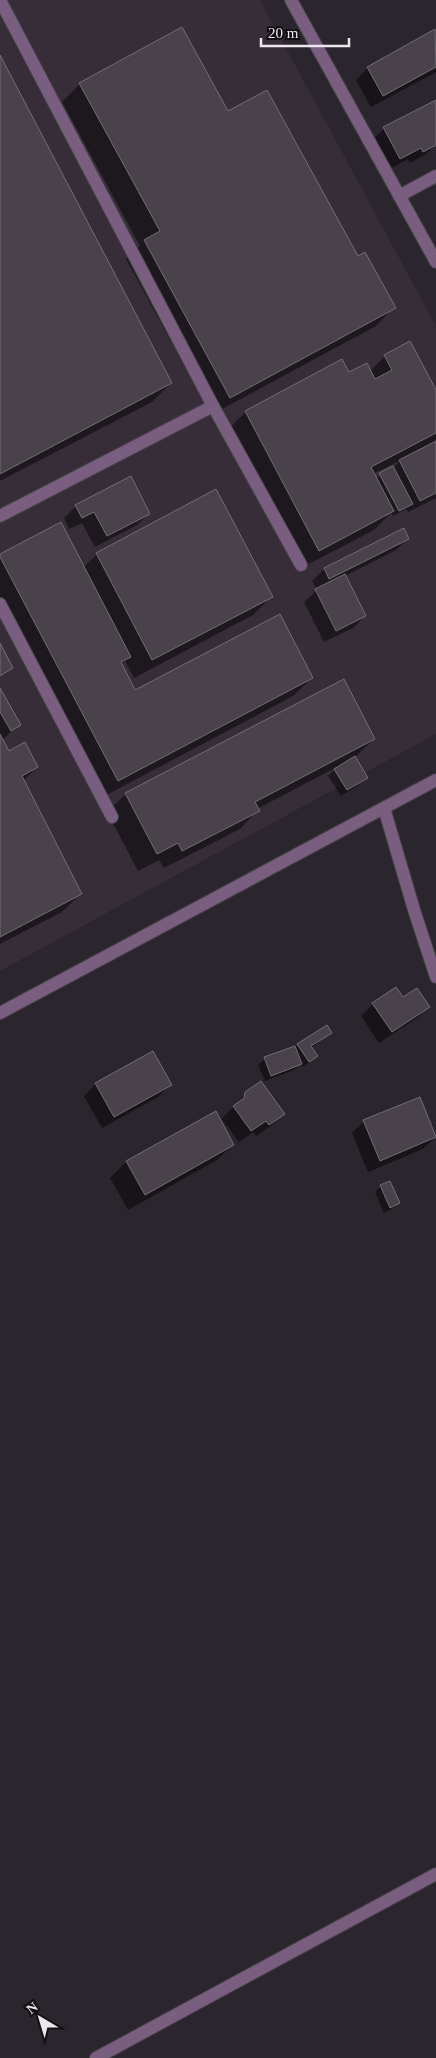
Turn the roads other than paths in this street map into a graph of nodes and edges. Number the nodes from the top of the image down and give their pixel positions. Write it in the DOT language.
graph roads {
  1 [pos="0,0"];
  2 [pos="291,0"];
  3 [pos="436,176"];
  4 [pos="399,196"];
  5 [pos="436,262"];
  6 [pos="213,406"];
  7 [pos="0,516"];
  8 [pos="301,565"];
  9 [pos="0,604"];
  10 [pos="436,780"];
  11 [pos="384,808"];
  12 [pos="112,817"];
  13 [pos="436,976"];
  14 [pos="0,1012"];
  15 [pos="436,1874"];
  16 [pos="96,2058"];
  1 -- 6 [label="street"];
  2 -- 4 [label="street"];
  3 -- 4 [label="street"];
  4 -- 5 [label="street"];
  6 -- 7 [label="street"];
  6 -- 8 [label="street"];
  9 -- 12 [label="street"];
  10 -- 11 [label="street"];
  11 -- 13 [label="street"];
  11 -- 14 [label="street"];
  15 -- 16 [label="street"];
}
